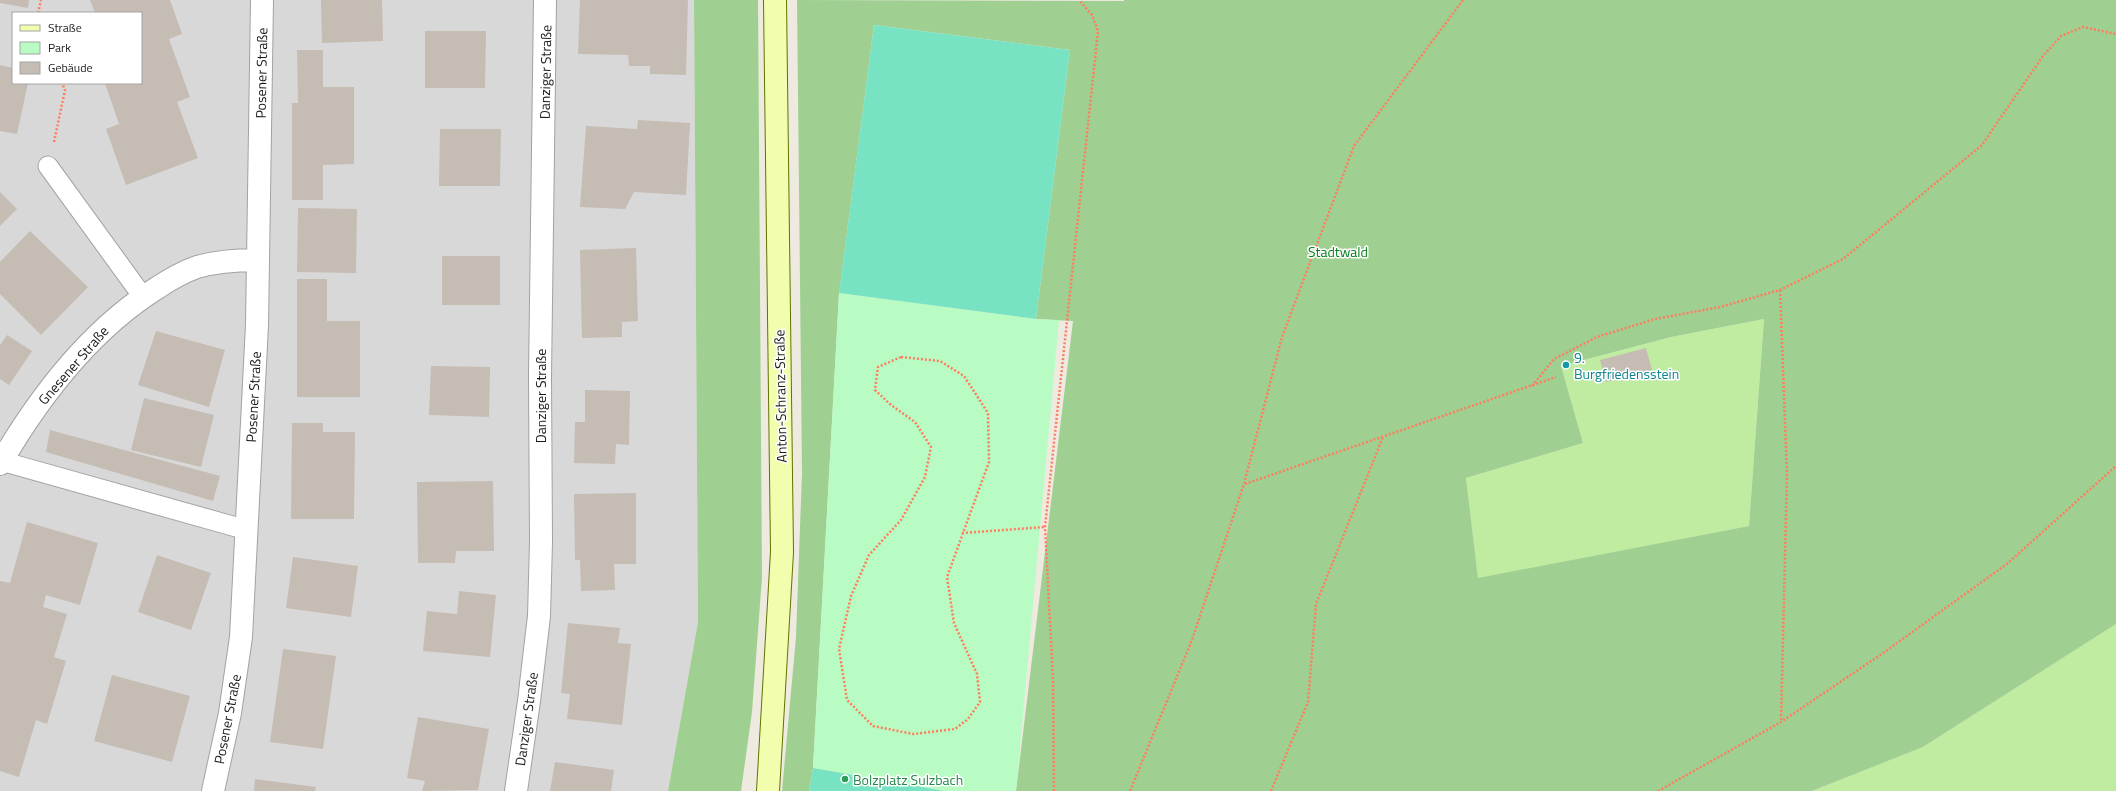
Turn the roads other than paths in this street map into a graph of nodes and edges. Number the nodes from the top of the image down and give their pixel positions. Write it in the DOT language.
graph roads {
  1 [pos="262,0"];
  2 [pos="545,0"];
  3 [pos="775,0"];
  4 [pos="48,166"];
  5 [pos="257,260"];
  6 [pos="143,297"];
  7 [pos="1,463"];
  8 [pos="247,530"];
  9 [pos="213,791"];
  10 [pos="516,791"];
  11 [pos="768,791"];
  1 -- 5 [label="street, Posener Straße"];
  2 -- 10 [label="street, Danziger Straße"];
  3 -- 11 [label="main road, Anton-Schranz-Straße"];
  4 -- 6 [label="lane"];
  5 -- 6 [label="street, Gnesener Straße"];
  5 -- 8 [label="street, Posener Straße"];
  6 -- 7 [label="street, Gnesener Straße"];
  7 -- 8 [label="lane"];
  8 -- 9 [label="street, Posener Straße"];
}
